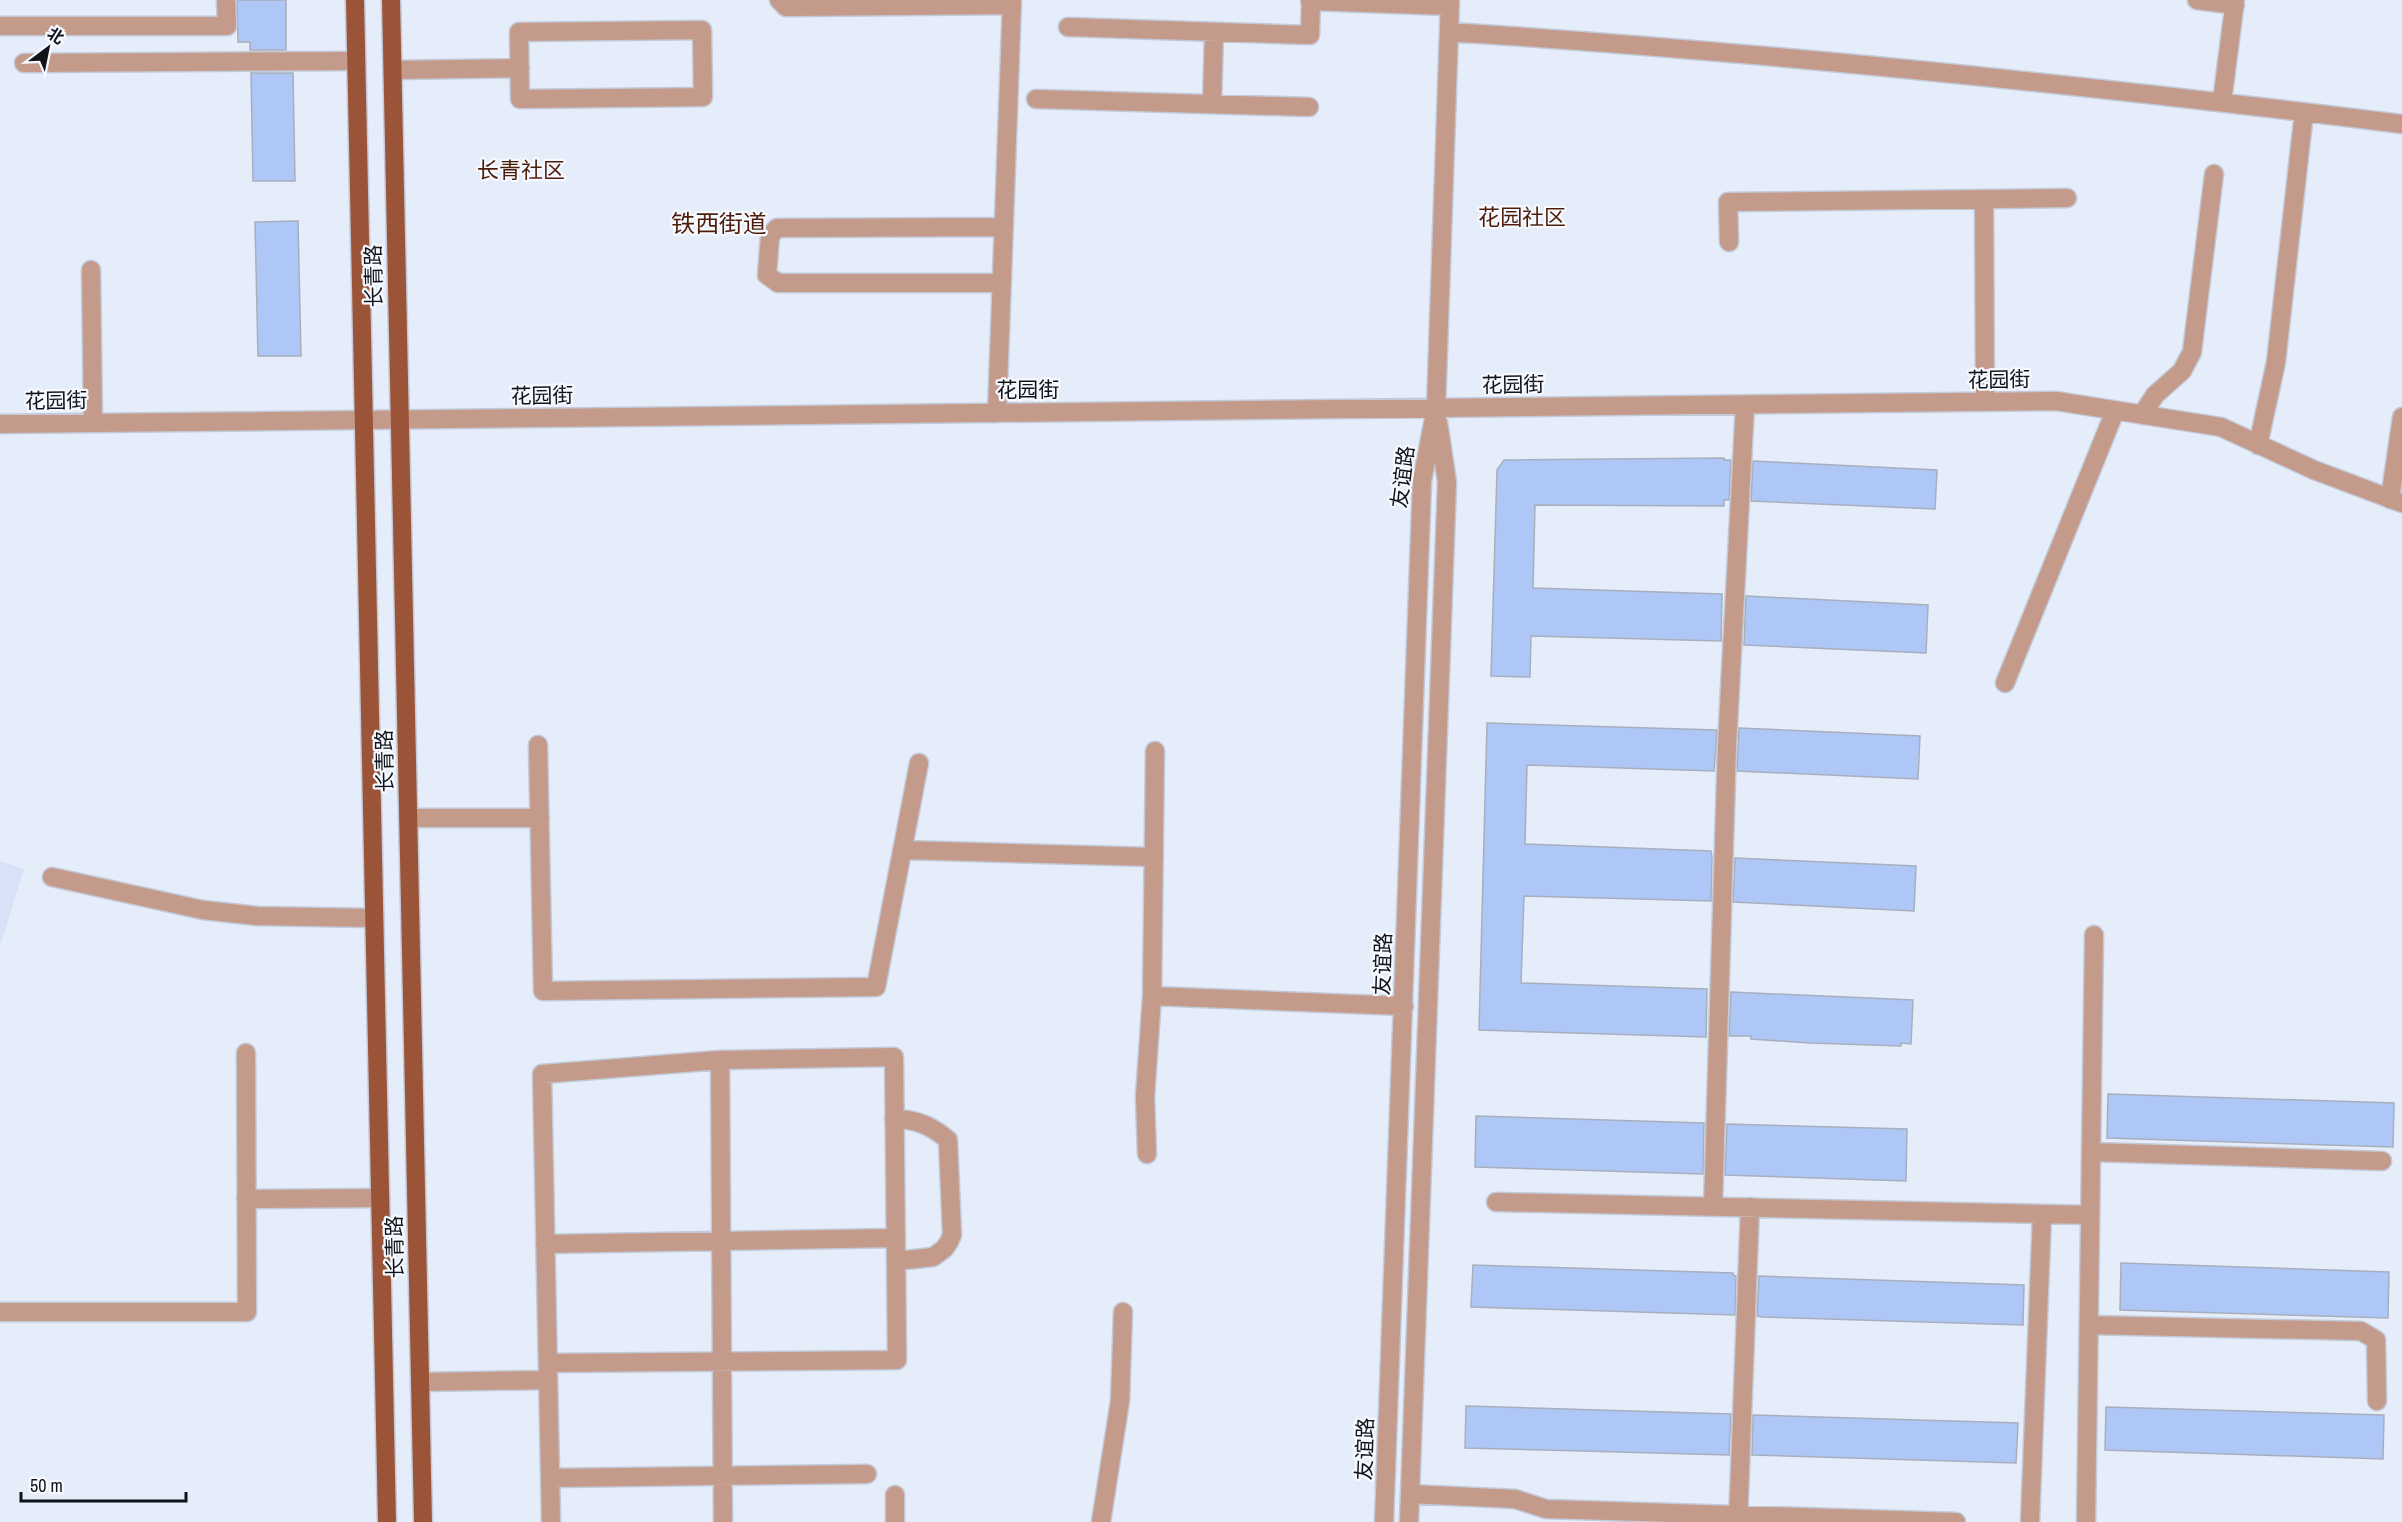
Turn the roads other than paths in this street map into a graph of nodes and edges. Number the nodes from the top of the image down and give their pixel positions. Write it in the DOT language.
graph roads {
  1 [pos="226,0"];
  2 [pos="355,0"];
  3 [pos="391,0"];
  4 [pos="779,0"];
  5 [pos="2197,0"];
  6 [pos="1310,1"];
  7 [pos="1012,2"];
  8 [pos="2235,2"];
  9 [pos="1450,3"];
  10 [pos="0,26"];
  11 [pos="1068,27"];
  12 [pos="1214,32"];
  13 [pos="1449,32"];
  14 [pos="356,61"];
  15 [pos="24,63"];
  16 [pos="520,68"];
  17 [pos="393,70"];
  18 [pos="1036,99"];
  19 [pos="2222,102"];
  20 [pos="1212,104"];
  21 [pos="1309,107"];
  22 [pos="2304,112"];
  23 [pos="2402,123"];
  24 [pos="2214,174"];
  25 [pos="2067,198"];
  26 [pos="1984,199"];
  27 [pos="1004,227"];
  28 [pos="1729,242"];
  29 [pos="91,270"];
  30 [pos="1002,283"];
  31 [pos="1985,402"];
  32 [pos="1745,405"];
  33 [pos="1436,408"];
  34 [pos="2115,411"];
  35 [pos="997,413"];
  36 [pos="2142,415"];
  37 [pos="2402,417"];
  38 [pos="364,420"];
  39 [pos="400,420"];
  40 [pos="93,423"];
  41 [pos="0,424"];
  42 [pos="2258,445"];
  43 [pos="2396,501"];
  44 [pos="2005,683"];
  45 [pos="538,745"];
  46 [pos="1155,751"];
  47 [pos="919,763"];
  48 [pos="408,818"];
  49 [pos="540,818"];
  50 [pos="902,850"];
  51 [pos="1154,856"];
  52 [pos="52,877"];
  53 [pos="374,918"];
  54 [pos="2094,935"];
  55 [pos="1152,996"];
  56 [pos="1404,1006"];
  57 [pos="246,1053"];
  58 [pos="720,1060"];
  59 [pos="894,1119"];
  60 [pos="2091,1152"];
  61 [pos="1148,1154"];
  62 [pos="2382,1161"];
  63 [pos="380,1198"];
  64 [pos="246,1199"];
  65 [pos="1496,1202"];
  66 [pos="1713,1206"];
  67 [pos="1750,1207"];
  68 [pos="2042,1214"];
  69 [pos="2090,1215"];
  70 [pos="896,1238"];
  71 [pos="722,1241"];
  72 [pos="545,1244"];
  73 [pos="896,1261"];
  74 [pos="0,1312"];
  75 [pos="1123,1312"];
  76 [pos="2089,1326"];
  77 [pos="722,1362"];
  78 [pos="548,1372"];
  79 [pos="420,1382"];
  80 [pos="2377,1401"];
  81 [pos="867,1474"];
  82 [pos="723,1476"];
  83 [pos="550,1478"];
  84 [pos="1410,1494"];
  85 [pos="895,1495"];
  86 [pos="1738,1519"];
  87 [pos="387,1522"];
  88 [pos="423,1522"];
  89 [pos="551,1522"];
  90 [pos="723,1522"];
  91 [pos="895,1522"];
  92 [pos="1101,1522"];
  93 [pos="1384,1522"];
  94 [pos="1409,1522"];
  95 [pos="1956,1522"];
  96 [pos="2030,1522"];
  97 [pos="2086,1522"];
  1 -- 10 [label="street"];
  2 -- 14 [label="main road, 长青路"];
  3 -- 17 [label="main road, 长青路"];
  4 -- 7 [label="street"];
  5 -- 8 [label="street"];
  6 -- 9 [label="street"];
  6 -- 12 [label="street"];
  7 -- 27 [label="street"];
  8 -- 19 [label="street"];
  9 -- 13 [label="street, 友谊路"];
  11 -- 12 [label="street"];
  12 -- 20 [label="street"];
  13 -- 19 [label="street"];
  13 -- 33 [label="street, 友谊路"];
  14 -- 15 [label="street"];
  14 -- 38 [label="main road, 长青路"];
  16 -- 16 [label="street"];
  16 -- 17 [label="street"];
  17 -- 39 [label="main road, 长青路"];
  18 -- 20 [label="street"];
  19 -- 22 [label="street"];
  20 -- 21 [label="street"];
  22 -- 23 [label="street"];
  22 -- 42 [label="street"];
  24 -- 36 [label="street"];
  25 -- 26 [label="street"];
  26 -- 28 [label="street"];
  26 -- 31 [label="street"];
  27 -- 30 [label="street"];
  27 -- 30 [label="street"];
  29 -- 40 [label="street"];
  30 -- 35 [label="street"];
  31 -- 32 [label="street, 花园街"];
  31 -- 34 [label="street, 花园街"];
  32 -- 33 [label="street, 花园街"];
  32 -- 66 [label="street"];
  33 -- 35 [label="street, 花园街"];
  33 -- 56 [label="street, 友谊路"];
  33 -- 84 [label="street, 友谊路"];
  34 -- 36 [label="street, 花园街"];
  34 -- 44 [label="street"];
  35 -- 39 [label="street, 花园街"];
  36 -- 42 [label="street, 花园街"];
  37 -- 43 [label="street"];
  38 -- 39 [label="street, 花园街"];
  38 -- 40 [label="street, 花园街"];
  38 -- 53 [label="main road, 长青路"];
  39 -- 48 [label="main road, 长青路"];
  40 -- 41 [label="street, 花园街"];
  42 -- 43 [label="street, 花园街"];
  45 -- 49 [label="street"];
  46 -- 51 [label="street"];
  47 -- 50 [label="street"];
  48 -- 49 [label="street"];
  48 -- 79 [label="main road, 长青路"];
  49 -- 50 [label="street"];
  50 -- 51 [label="street"];
  51 -- 55 [label="street"];
  52 -- 53 [label="street"];
  53 -- 63 [label="main road, 长青路"];
  54 -- 60 [label="street"];
  55 -- 56 [label="street"];
  55 -- 61 [label="street"];
  56 -- 93 [label="street, 友谊路"];
  57 -- 64 [label="street"];
  58 -- 59 [label="street"];
  58 -- 71 [label="street"];
  58 -- 72 [label="street"];
  59 -- 70 [label="street"];
  59 -- 73 [label="street"];
  60 -- 62 [label="street"];
  60 -- 69 [label="street"];
  63 -- 64 [label="street"];
  63 -- 87 [label="main road, 长青路"];
  64 -- 74 [label="street"];
  65 -- 66 [label="street"];
  66 -- 67 [label="street"];
  67 -- 68 [label="street"];
  67 -- 86 [label="street"];
  68 -- 69 [label="street"];
  68 -- 96 [label="street"];
  69 -- 76 [label="street"];
  70 -- 71 [label="street"];
  70 -- 73 [label="street"];
  71 -- 72 [label="street"];
  71 -- 77 [label="street"];
  72 -- 78 [label="street"];
  73 -- 77 [label="street"];
  75 -- 92 [label="street"];
  76 -- 80 [label="street"];
  76 -- 97 [label="street"];
  77 -- 78 [label="street"];
  77 -- 82 [label="street"];
  78 -- 79 [label="street"];
  78 -- 83 [label="street"];
  79 -- 88 [label="main road, 长青路"];
  81 -- 82 [label="street"];
  82 -- 83 [label="street"];
  82 -- 90 [label="street"];
  83 -- 89 [label="street"];
  84 -- 86 [label="street"];
  84 -- 94 [label="street, 友谊路"];
  85 -- 91 [label="street"];
  86 -- 95 [label="street"];
}
